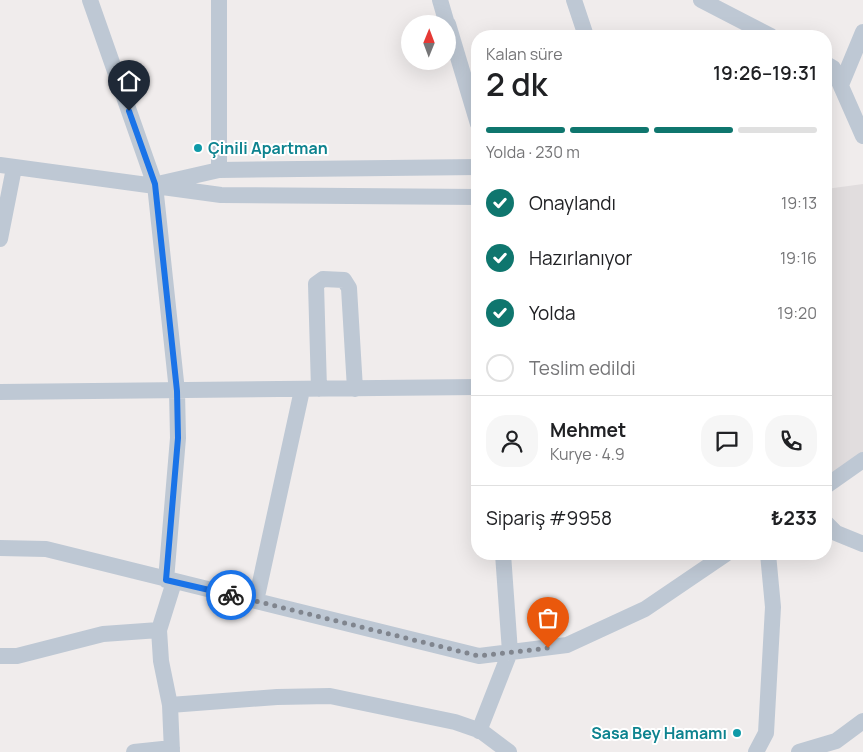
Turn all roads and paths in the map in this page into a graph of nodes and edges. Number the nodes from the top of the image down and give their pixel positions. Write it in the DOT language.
graph roads {
  1 [pos="90,0"];
  2 [pos="219,0"];
  3 [pos="440,0"];
  4 [pos="574,0"];
  5 [pos="701,0"];
  6 [pos="717,4"];
  7 [pos="444,15"];
  8 [pos="584,30"];
  9 [pos="761,30"];
  10 [pos="862,38"];
  11 [pos="456,53"];
  12 [pos="832,67"];
  13 [pos="841,85"];
  14 [pos="471,101"];
  15 [pos="863,136"];
  16 [pos="7,166"];
  17 [pos="471,167"];
  18 [pos="219,170"];
  19 [pos="155,184"];
  20 [pos="471,197"];
  21 [pos="0,239"];
  22 [pos="471,387"];
  23 [pos="320,389"];
  24 [pos="355,389"];
  25 [pos="302,390"];
  26 [pos="177,391"];
  27 [pos="0,392"];
  28 [pos="863,460"];
  29 [pos="832,482"];
  30 [pos="832,529"];
  31 [pos="863,544"];
  32 [pos="0,548"];
  33 [pos="503,560"];
  34 [pos="717,560"];
  35 [pos="769,560"];
  36 [pos="170,581"];
  37 [pos="256,601"];
  38 [pos="159,630"];
  39 [pos="510,652"];
  40 [pos="0,656"];
  41 [pos="170,705"];
  42 [pos="863,721"];
  43 [pos="479,732"];
  44 [pos="172,750"];
  45 [pos="134,752"];
  46 [pos="509,752"];
  47 [pos="756,752"];
  48 [pos="799,752"];
  1 -- 19 [label="street"];
  2 -- 18 [label="street"];
  3 -- 7 [label="street"];
  4 -- 8 [label="street"];
  5 -- 6 [label="street"];
  6 -- 9 [label="street"];
  10 -- 13 [label="street"];
  11 -- 14 [label="street"];
  12 -- 13 [label="street"];
  13 -- 15 [label="street"];
  16 -- 19 [label="street"];
  16 -- 21 [label="street"];
  17 -- 18 [label="street"];
  18 -- 19 [label="street"];
  19 -- 20 [label="street"];
  19 -- 26 [label="street"];
  22 -- 24 [label="street"];
  23 -- 24 [label="street"];
  23 -- 24 [label="street"];
  23 -- 25 [label="street"];
  25 -- 26 [label="street"];
  25 -- 37 [label="street"];
  26 -- 27 [label="street"];
  26 -- 36 [label="street"];
  28 -- 29 [label="street"];
  30 -- 31 [label="street"];
  32 -- 36 [label="street"];
  33 -- 39 [label="street"];
  34 -- 39 [label="street"];
  35 -- 47 [label="street"];
  36 -- 37 [label="street"];
  36 -- 38 [label="street"];
  37 -- 39 [label="street"];
  38 -- 40 [label="street"];
  38 -- 41 [label="street"];
  39 -- 43 [label="street"];
  41 -- 43 [label="street"];
  41 -- 44 [label="street"];
  42 -- 48 [label="street"];
  43 -- 46 [label="street"];
  44 -- 45 [label="street"];
}
